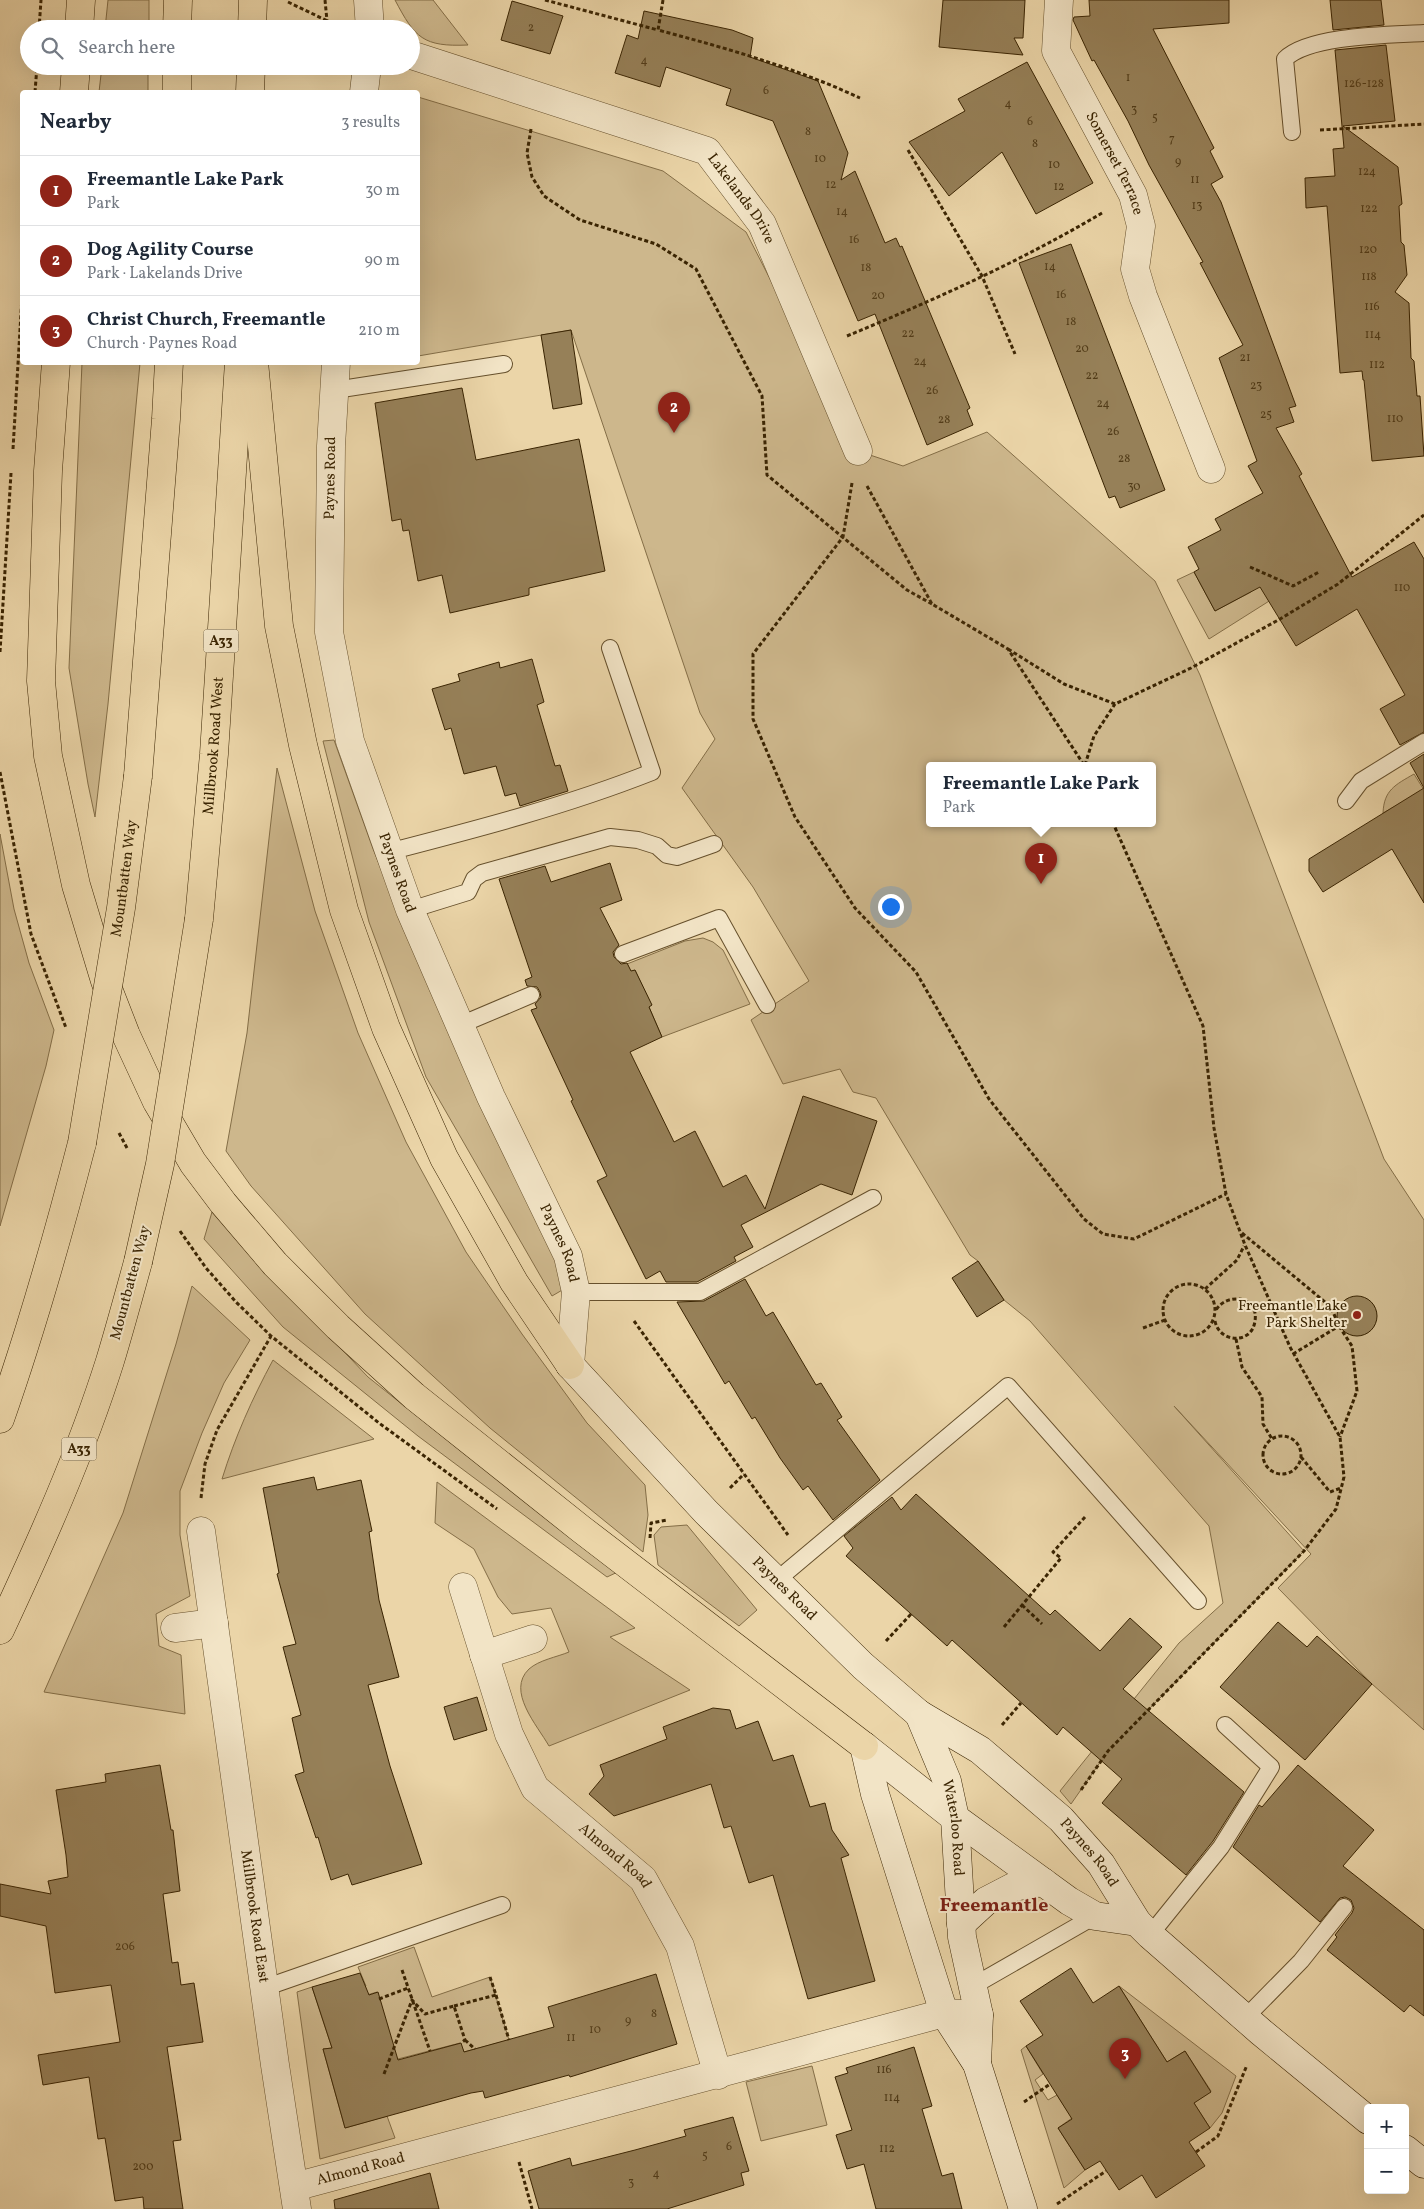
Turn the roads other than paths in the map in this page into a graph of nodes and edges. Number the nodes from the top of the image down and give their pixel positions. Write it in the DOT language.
graph roads {
  1 [pos="81,0"];
  2 [pos="178,0"];
  3 [pos="252,0"];
  4 [pos="368,0"];
  5 [pos="1059,0"];
  6 [pos="80,20"];
  7 [pos="178,20"];
  8 [pos="252,20"];
  9 [pos="369,20"];
  10 [pos="1424,33"];
  11 [pos="420,58"];
  12 [pos="75,75"];
  13 [pos="177,75"];
  14 [pos="251,75"];
  15 [pos="366,75"];
  16 [pos="74,90"];
  17 [pos="177,90"];
  18 [pos="250,90"];
  19 [pos="364,90"];
  20 [pos="1292,132"];
  21 [pos="504,364"];
  22 [pos="56,365"];
  23 [pos="169,365"];
  24 [pos="239,365"];
  25 [pos="254,365"];
  26 [pos="336,365"];
  27 [pos="335,390"];
  28 [pos="858,451"];
  29 [pos="1211,470"];
  30 [pos="610,648"];
  31 [pos="1424,742"];
  32 [pos="1346,801"];
  33 [pos="714,844"];
  34 [pos="388,852"];
  35 [pos="410,910"];
  36 [pos="199,919"];
  37 [pos="623,954"];
  38 [pos="531,995"];
  39 [pos="767,1005"];
  40 [pos="460,1025"];
  41 [pos="873,1198"];
  42 [pos="576,1292"];
  43 [pos="570,1365"];
  44 [pos="0,1419"];
  45 [pos="201,1531"];
  46 [pos="777,1580"];
  47 [pos="463,1586"];
  48 [pos="1198,1601"];
  49 [pos="214,1623"];
  50 [pos="175,1628"];
  51 [pos="0,1630"];
  52 [pos="533,1639"];
  53 [pos="484,1655"];
  54 [pos="919,1714"];
  55 [pos="1225,1725"];
  56 [pos="864,1746"];
  57 [pos="955,1818"];
  58 [pos="1043,1882"];
  59 [pos="502,1905"];
  60 [pos="1344,1907"];
  61 [pos="1095,1916"];
  62 [pos="961,1924"];
  63 [pos="1144,1929"];
  64 [pos="973,1986"];
  65 [pos="264,1988"];
  66 [pos="944,2013"];
  67 [pos="978,2015"];
  68 [pos="1253,2025"];
  69 [pos="976,2064"];
  70 [pos="718,2074"];
  71 [pos="1364,2117"];
  72 [pos="1409,2153"];
  73 [pos="1424,2164"];
  74 [pos="295,2198"];
  75 [pos="1023,2209"];
  1 -- 6 [label="highway"];
  2 -- 7 [label="highway"];
  3 -- 8 [label="highway"];
  4 -- 9 [label="street"];
  5 -- 29 [label="street, Somerset Terrace"];
  10 -- 20 [label="lane"];
  11 -- 28 [label="street, Lakelands Drive"];
  12 -- 16 [label="highway"];
  13 -- 17 [label="highway"];
  14 -- 18 [label="highway"];
  15 -- 19 [label="street"];
  21 -- 27 [label="lane"];
  22 -- 56 [label="highway"];
  23 -- 44 [label="highway, Mountbatten Way, bridge"];
  24 -- 36 [label="highway, Millbrook Road West / A33"];
  25 -- 43 [label="highway"];
  26 -- 27 [label="street, Paynes Road"];
  27 -- 34 [label="street, Paynes Road"];
  30 -- 34 [label="lane"];
  31 -- 32 [label="lane"];
  33 -- 35 [label="lane"];
  34 -- 35 [label="street, Paynes Road"];
  35 -- 40 [label="street, Paynes Road"];
  36 -- 51 [label="highway, Mountbatten Way / A33, bridge"];
  37 -- 39 [label="lane"];
  38 -- 40 [label="lane"];
  40 -- 42 [label="street, Paynes Road"];
  41 -- 42 [label="lane"];
  42 -- 43 [label="street, Paynes Road"];
  43 -- 46 [label="street, Paynes Road"];
  45 -- 49 [label="street, Millbrook Road East"];
  46 -- 48 [label="lane"];
  46 -- 54 [label="street, Paynes Road"];
  47 -- 53 [label="street, Almond Road"];
  49 -- 50 [label="street"];
  49 -- 65 [label="street, Millbrook Road East"];
  52 -- 53 [label="street"];
  53 -- 70 [label="street, Almond Road"];
  54 -- 57 [label="street, Waterloo Road"];
  54 -- 63 [label="street, Paynes Road"];
  55 -- 63 [label="lane"];
  56 -- 57 [label="street"];
  56 -- 66 [label="street, Waterloo Road"];
  57 -- 58 [label="street"];
  57 -- 62 [label="street, Waterloo Road"];
  58 -- 61 [label="street"];
  58 -- 62 [label="street"];
  59 -- 65 [label="lane"];
  60 -- 68 [label="lane"];
  61 -- 63 [label="street"];
  61 -- 64 [label="lane"];
  62 -- 64 [label="street, Waterloo Road"];
  63 -- 68 [label="street, Paynes Road"];
  64 -- 67 [label="street, Waterloo Road"];
  65 -- 74 [label="street, Millbrook Road East"];
  66 -- 67 [label="street, Almond Road"];
  66 -- 69 [label="street, Waterloo Road"];
  66 -- 70 [label="street, Almond Road"];
  67 -- 69 [label="street, Waterloo Road"];
  68 -- 71 [label="street, Paynes Road"];
  69 -- 75 [label="street, Waterloo Road"];
  70 -- 74 [label="street, Almond Road"];
  72 -- 73 [label="street"];
}
